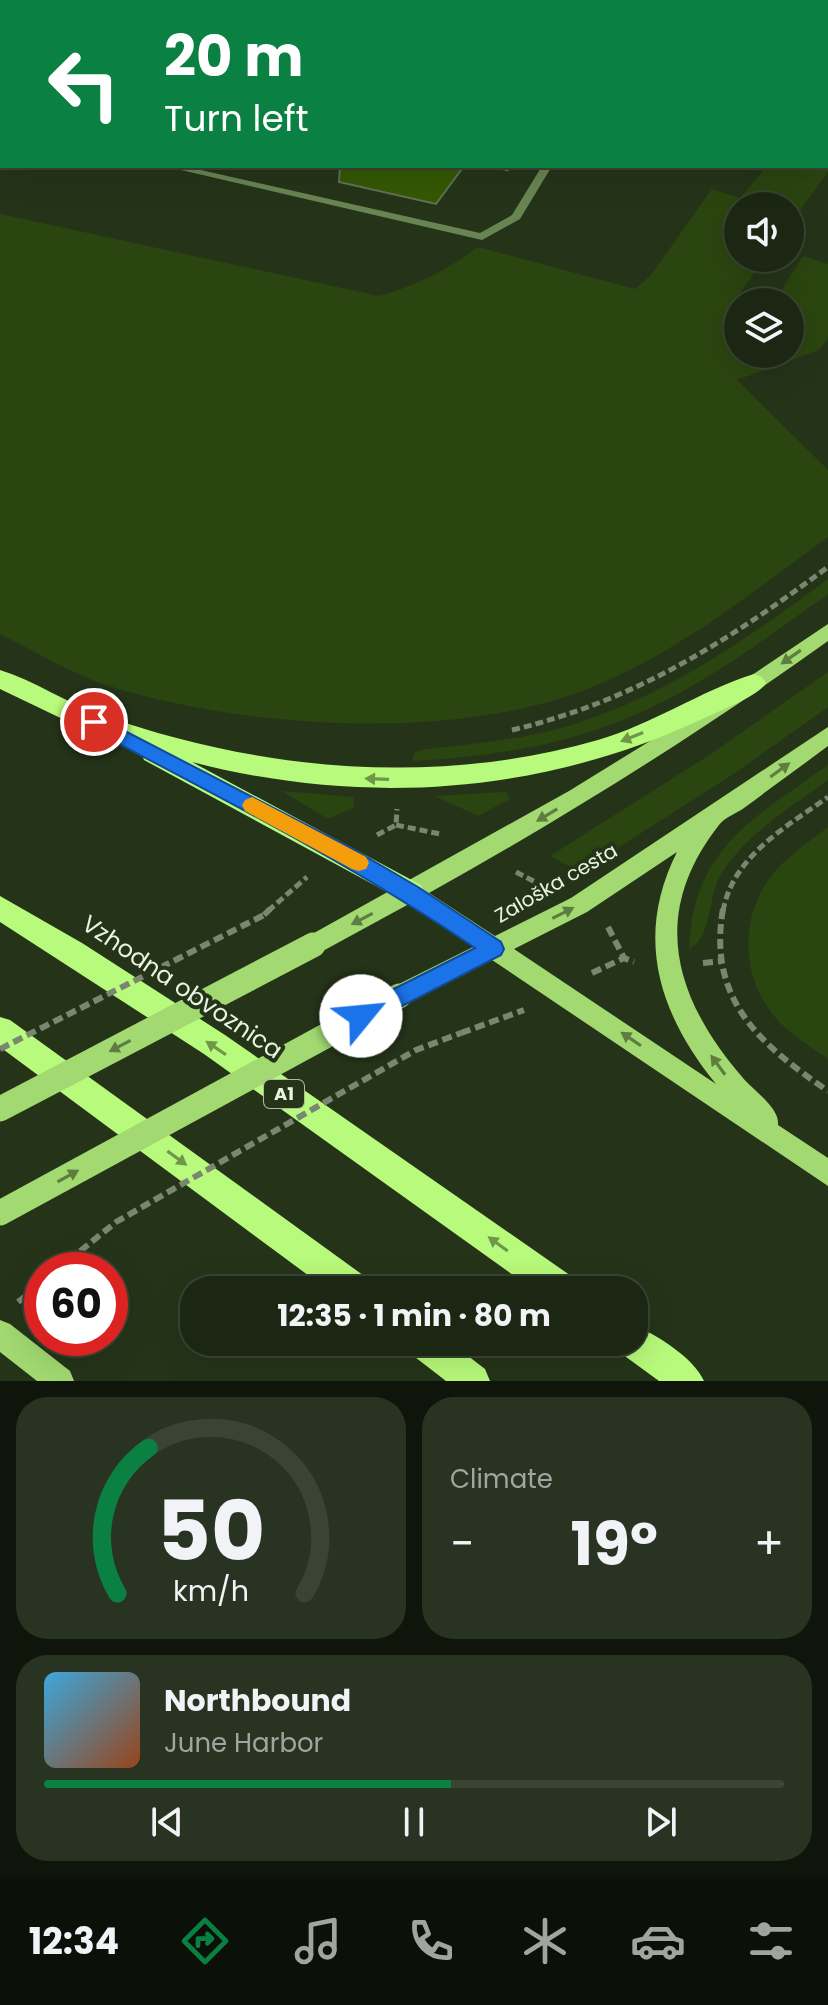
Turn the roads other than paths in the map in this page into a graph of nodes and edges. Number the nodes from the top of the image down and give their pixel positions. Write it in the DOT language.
graph roads {
  1 [pos="178,168"];
  2 [pos="546,168"];
  3 [pos="828,631"];
  4 [pos="0,679"];
  5 [pos="754,683"];
  6 [pos="94,722"];
  7 [pos="828,735"];
  8 [pos="723,811"];
  9 [pos="411,893"];
  10 [pos="0,908"];
  11 [pos="494,949"];
  12 [pos="0,1030"];
  13 [pos="0,1109"];
  14 [pos="820,1167"];
  15 [pos="0,1213"];
  16 [pos="336,1276"];
  17 [pos="543,1276"];
  18 [pos="0,1334"];
  19 [pos="648,1352"];
  20 [pos="441,1356"];
  21 [pos="60,1381"];
  22 [pos="473,1381"];
  23 [pos="687,1381"];
  1 -- 2 [label="lane"];
  3 -- 5 [label="main road, one-way"];
  4 -- 6 [label="highway"];
  5 -- 6 [label="highway, one-way"];
  5 -- 9 [label="main road, one-way"];
  6 -- 9 [label="highway"];
  8 -- 7 [label="main road, Zaloška cesta, one-way"];
  11 -- 8 [label="main road, Zaloška cesta, one-way"];
  14 -- 8 [label="main road, one-way"];
  9 -- 11 [label="main road"];
  9 -- 13 [label="main road, one-way, bridge"];
  17 -- 10 [label="highway, Vzhodna obvoznica / A1, one-way"];
  14 -- 11 [label="main road, one-way"];
  15 -- 11 [label="main road, Zaloška cesta, one-way, bridge"];
  12 -- 16 [label="highway, one-way"];
  18 -- 21 [label="main road"];
  19 -- 23 [label="highway"];
  20 -- 22 [label="highway"];
}
